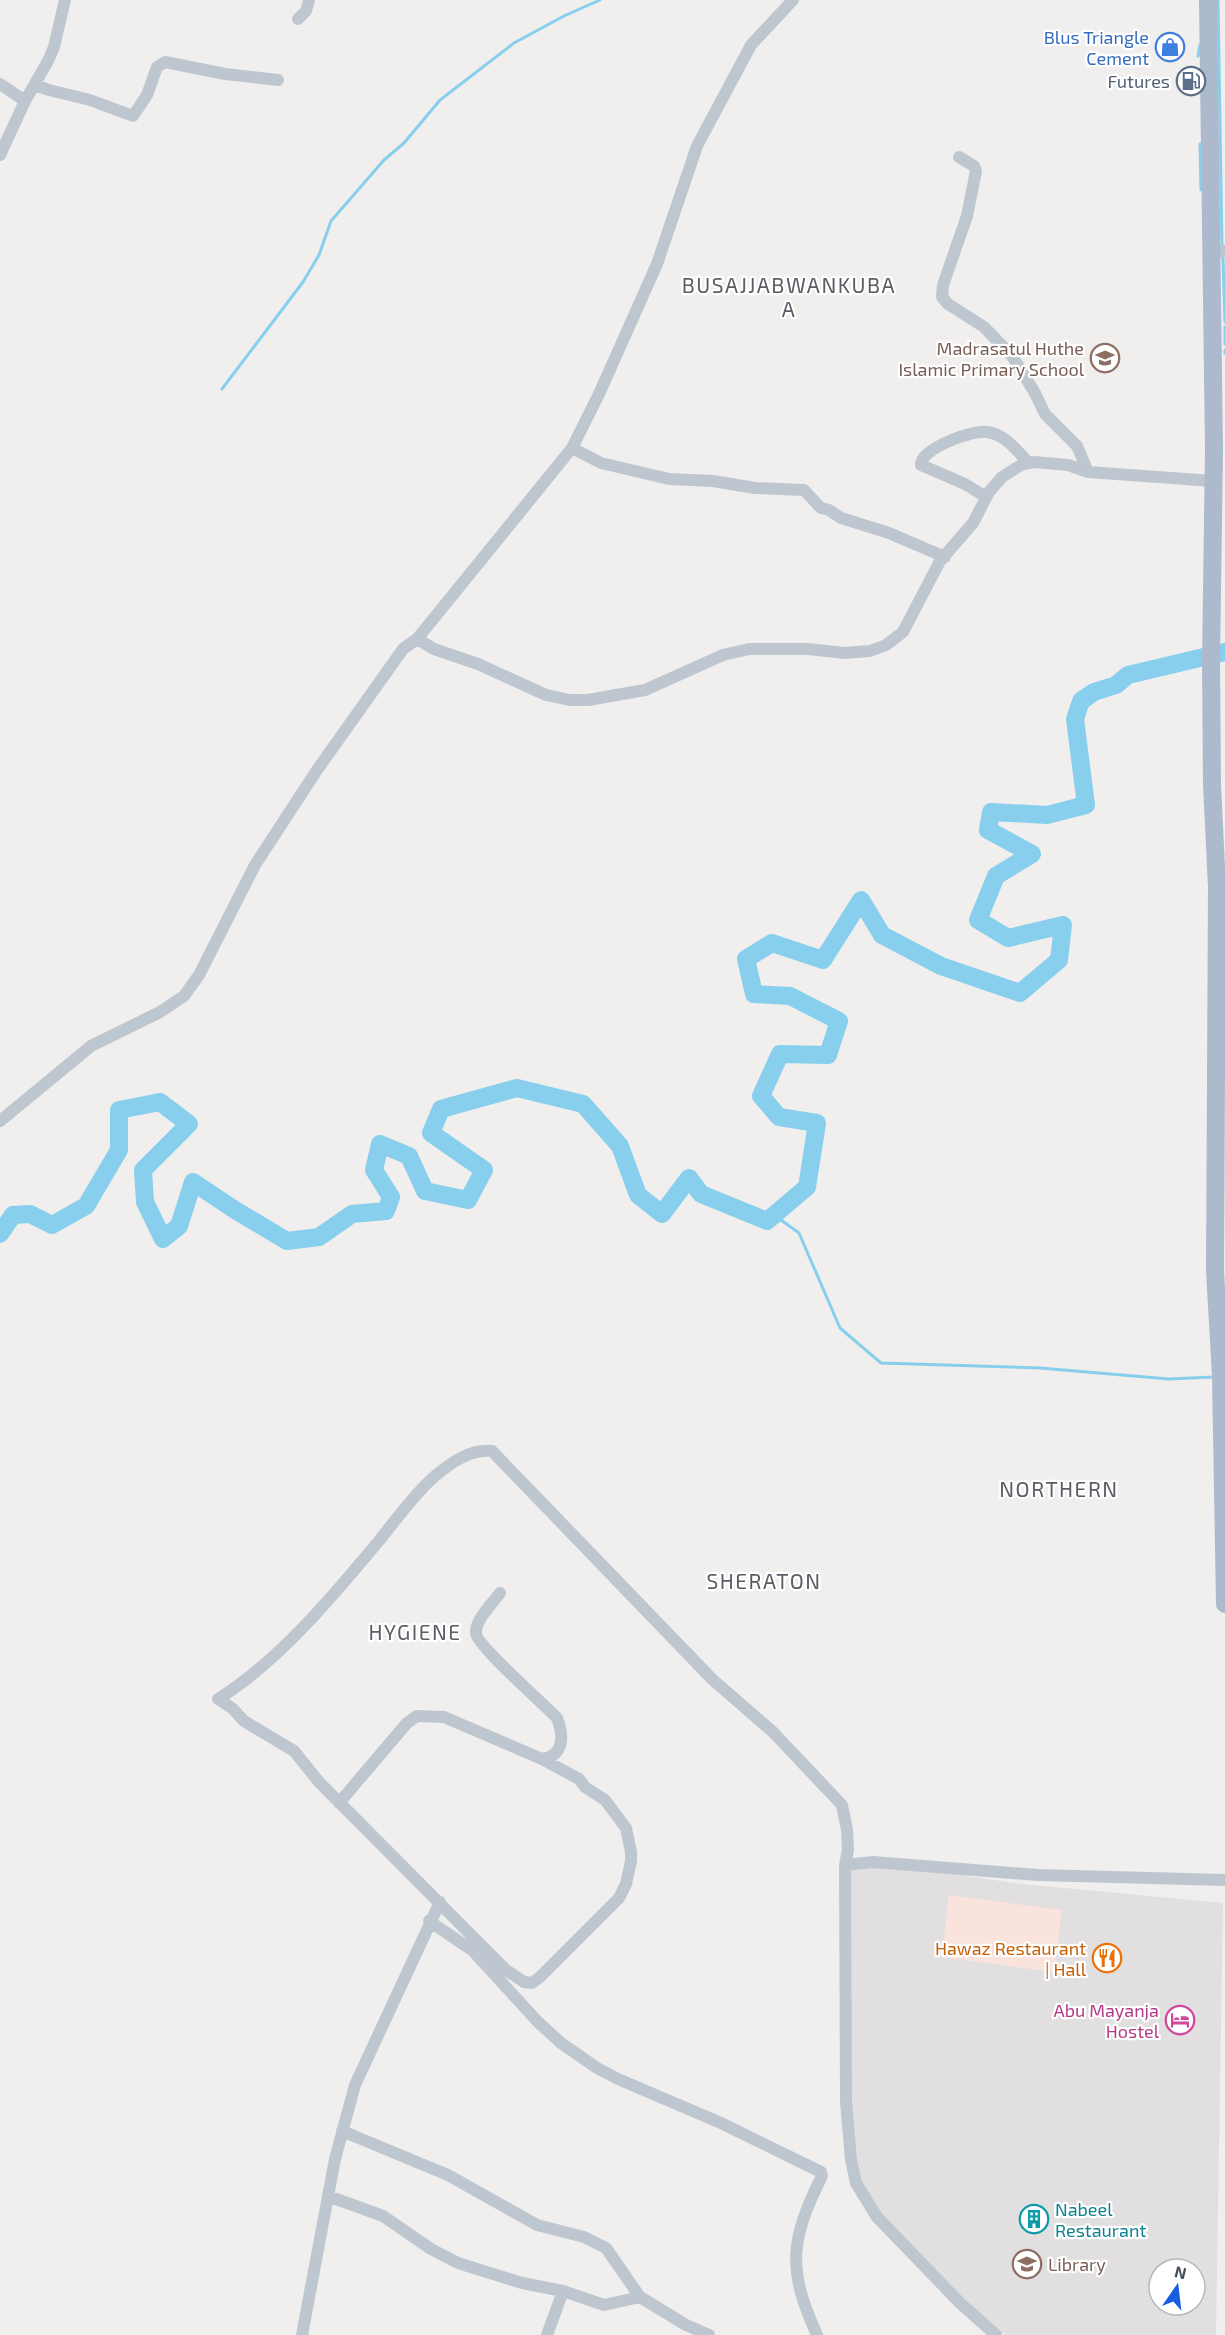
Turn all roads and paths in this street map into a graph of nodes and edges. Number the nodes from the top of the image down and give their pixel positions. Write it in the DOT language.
graph roads {
  1 [pos="65,0"];
  2 [pos="309,0"];
  3 [pos="793,0"];
  4 [pos="1208,0"];
  5 [pos="298,19"];
  6 [pos="278,80"];
  7 [pos="0,84"];
  8 [pos="35,85"];
  9 [pos="26,101"];
  10 [pos="0,155"];
  11 [pos="959,157"];
  12 [pos="1219,252"];
  13 [pos="572,448"];
  14 [pos="1029,463"];
  15 [pos="1088,472"];
  16 [pos="1213,482"];
  17 [pos="986,497"];
  18 [pos="945,557"];
  19 [pos="417,639"];
  20 [pos="1216,670"];
  21 [pos="0,1121"];
  22 [pos="1225,1251"];
  23 [pos="1215,1271"];
  24 [pos="500,1593"];
  25 [pos="1225,1604"];
  26 [pos="542,1759"];
  27 [pos="339,1803"];
  28 [pos="845,1865"];
  29 [pos="1225,1880"];
  30 [pos="440,1902"];
  31 [pos="429,1921"];
  32 [pos="342,2131"];
  33 [pos="328,2196"];
  34 [pos="562,2291"];
  35 [pos="640,2297"];
  36 [pos="302,2335"];
  37 [pos="547,2335"];
  38 [pos="709,2335"];
  39 [pos="817,2335"];
  40 [pos="996,2335"];
  1 -- 8 [label="street"];
  2 -- 5 [label="street"];
  3 -- 13 [label="street"];
  4 -- 12 [label="main road"];
  6 -- 8 [label="street"];
  7 -- 9 [label="street"];
  8 -- 9 [label="street"];
  9 -- 10 [label="street"];
  11 -- 15 [label="street"];
  12 -- 16 [label="main road"];
  13 -- 18 [label="street"];
  13 -- 19 [label="street"];
  14 -- 15 [label="street"];
  14 -- 17 [label="street"];
  14 -- 17 [label="street"];
  15 -- 16 [label="street"];
  16 -- 20 [label="main road"];
  17 -- 18 [label="street"];
  18 -- 19 [label="street"];
  19 -- 21 [label="street"];
  20 -- 23 [label="main road"];
  22 -- 23 [label="street"];
  23 -- 25 [label="main road"];
  24 -- 26 [label="street"];
  26 -- 27 [label="street"];
  26 -- 30 [label="street"];
  27 -- 28 [label="street"];
  27 -- 30 [label="street"];
  28 -- 29 [label="street"];
  28 -- 40 [label="street"];
  30 -- 31 [label="street"];
  31 -- 32 [label="street"];
  31 -- 39 [label="street"];
  32 -- 33 [label="street"];
  32 -- 35 [label="street"];
  33 -- 34 [label="street"];
  33 -- 36 [label="street"];
  34 -- 35 [label="street"];
  34 -- 37 [label="street"];
  35 -- 38 [label="street"];
}
